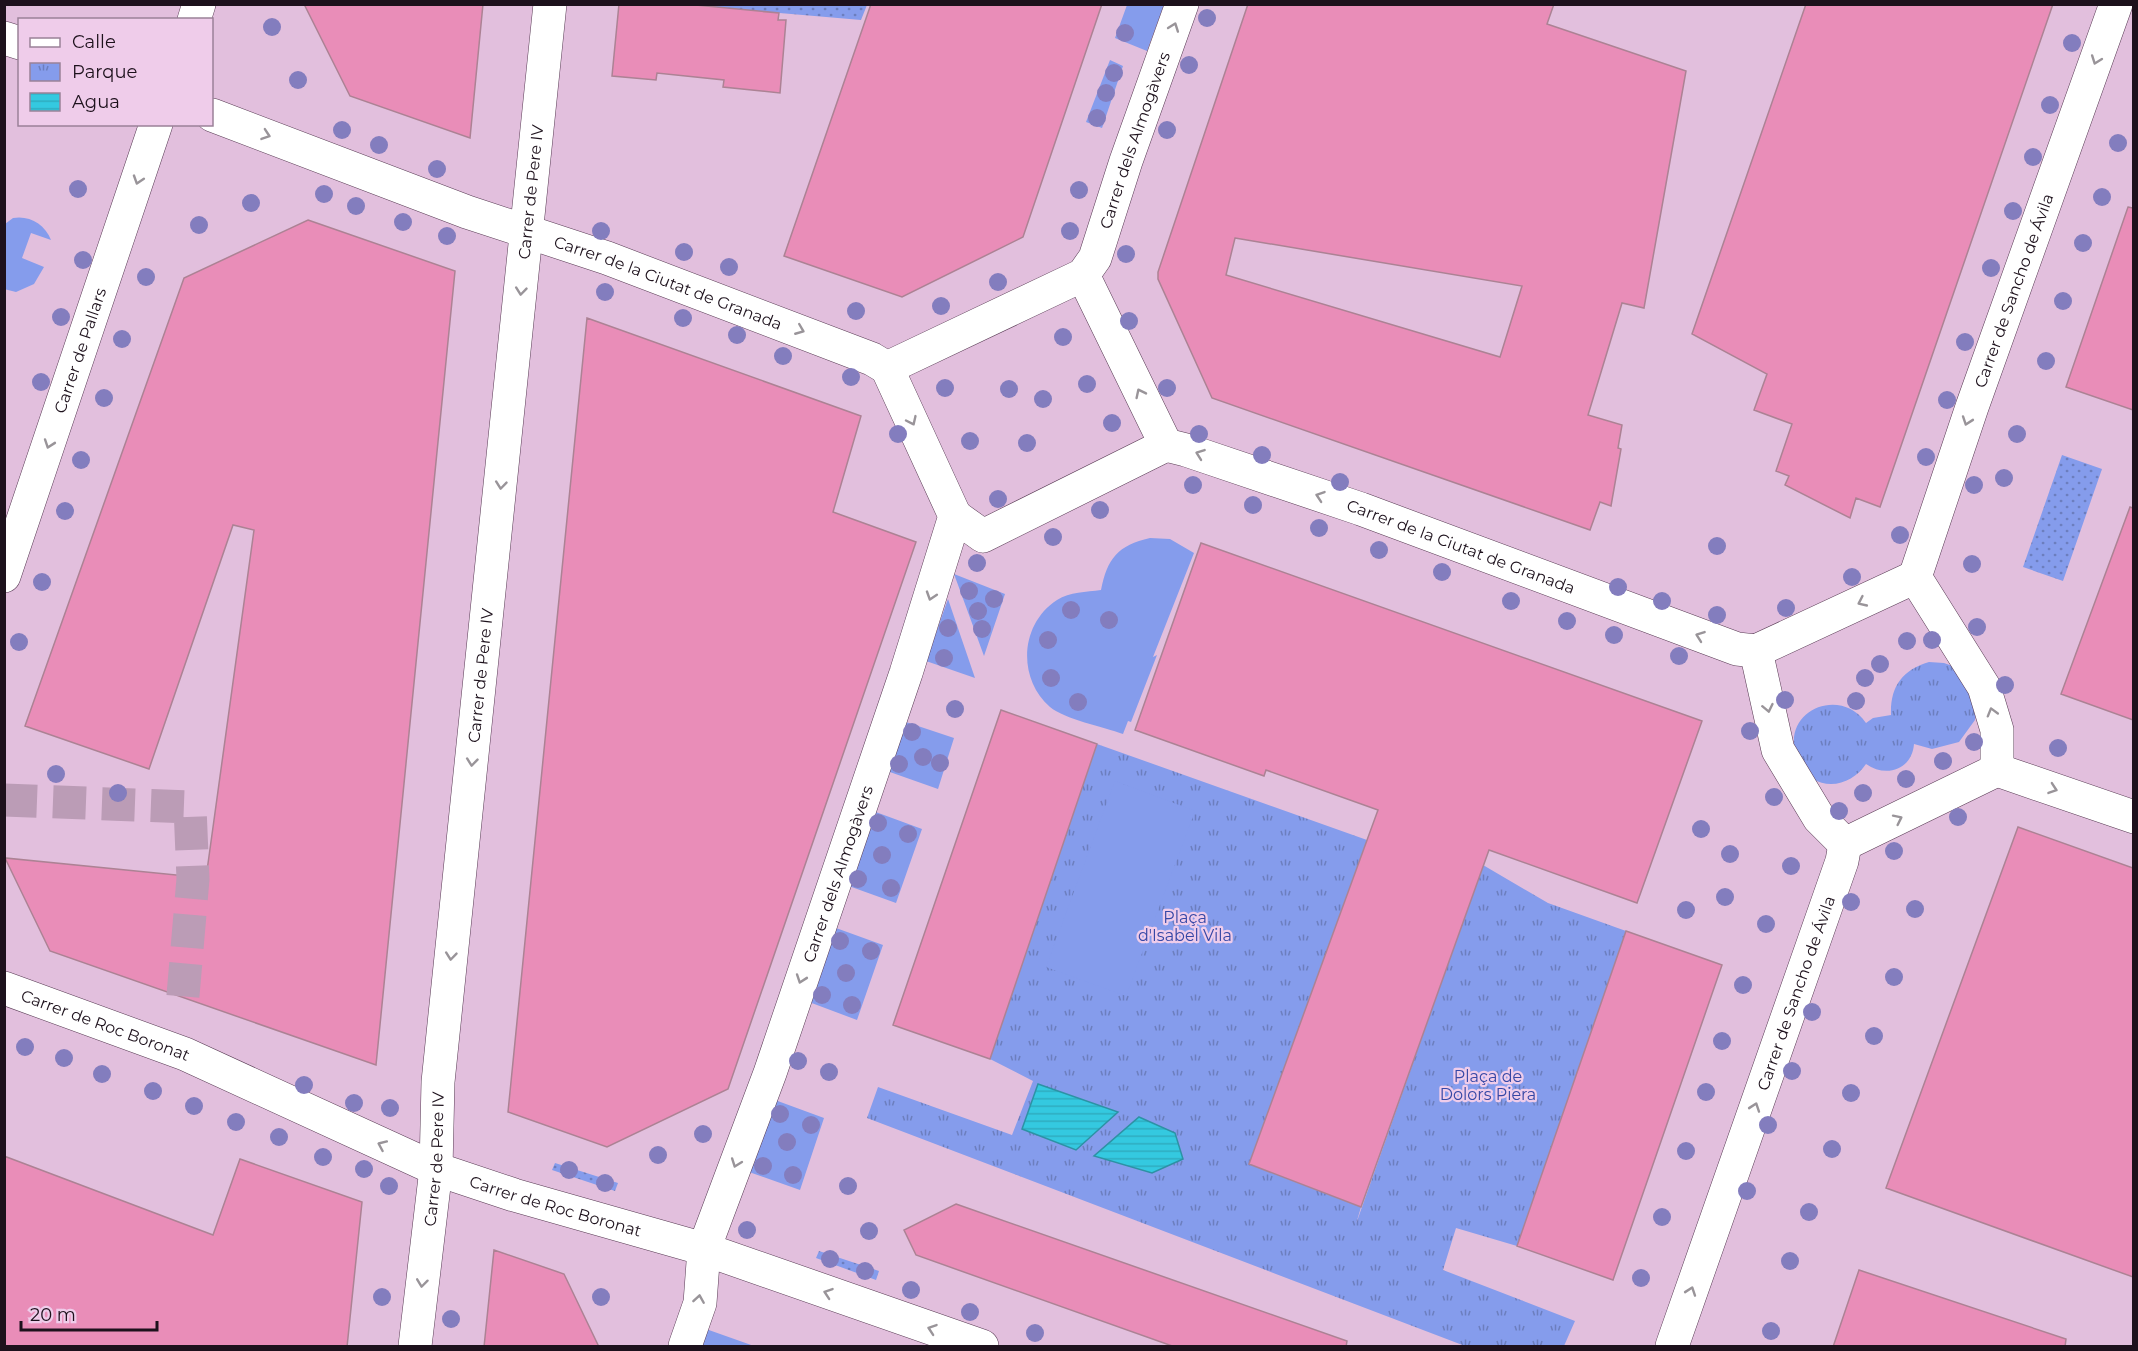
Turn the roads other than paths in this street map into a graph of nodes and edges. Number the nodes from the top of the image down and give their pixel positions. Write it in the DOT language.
graph roads {
  1 [pos="550,4"];
  2 [pos="1182,4"];
  3 [pos="2116,4"];
  4 [pos="213,115"];
  5 [pos="155,126"];
  6 [pos="527,233"];
  7 [pos="1083,275"];
  8 [pos="887,368"];
  9 [pos="1166,445"];
  10 [pos="952,528"];
  11 [pos="4,576"];
  12 [pos="1915,577"];
  13 [pos="1756,651"];
  14 [pos="1997,770"];
  15 [pos="2133,817"];
  16 [pos="1845,844"];
  17 [pos="4,988"];
  18 [pos="436,1169"];
  19 [pos="704,1249"];
  20 [pos="415,1347"];
  21 [pos="685,1347"];
  22 [pos="982,1347"];
  23 [pos="1672,1347"];
  1 -- 6 [label="street, Carrer de Pere IV"];
  7 -- 2 [label="street, Carrer dels Almogàvers, one-way"];
  3 -- 12 [label="street, Carrer de Sancho de Ávila, one-way"];
  4 -- 6 [label="street, Carrer de la Ciutat de Granada, one-way"];
  5 -- 11 [label="street, Carrer de Pallars, one-way"];
  6 -- 8 [label="street, Carrer de la Ciutat de Granada, one-way"];
  6 -- 18 [label="street, Carrer de Pere IV, one-way"];
  7 -- 8 [label="street"];
  9 -- 7 [label="street, one-way"];
  8 -- 10 [label="street, one-way"];
  9 -- 10 [label="street"];
  13 -- 9 [label="street, Carrer de la Ciutat de Granada, one-way"];
  10 -- 19 [label="street, Carrer dels Almogàvers, one-way"];
  12 -- 13 [label="street, one-way"];
  14 -- 12 [label="street, one-way"];
  13 -- 16 [label="street, one-way"];
  14 -- 15 [label="street, one-way"];
  16 -- 14 [label="street, one-way"];
  23 -- 16 [label="street, Carrer de Sancho de Ávila, one-way"];
  18 -- 17 [label="street, Carrer de Roc Boronat, one-way"];
  18 -- 19 [label="street, Carrer de Roc Boronat"];
  18 -- 20 [label="street, Carrer de Pere IV, one-way"];
  21 -- 19 [label="street, one-way"];
  22 -- 19 [label="street, Carrer de Roc Boronat, one-way"];
}
